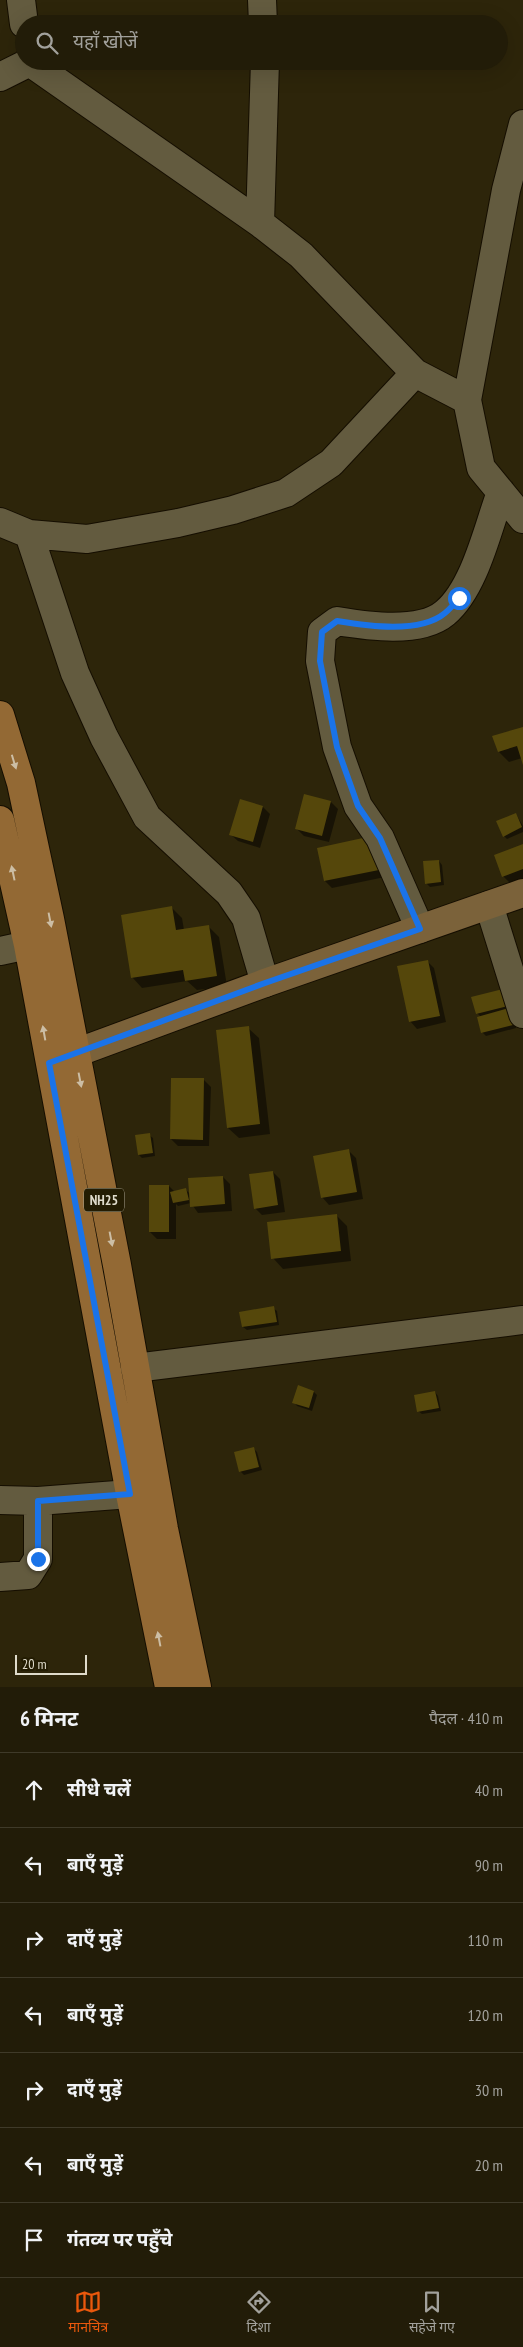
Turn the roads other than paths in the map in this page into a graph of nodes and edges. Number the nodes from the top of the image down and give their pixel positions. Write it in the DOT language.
graph roads {
  1 [pos="21,0"];
  2 [pos="262,0"];
  3 [pos="23,15"];
  4 [pos="263,15"];
  5 [pos="15,69"];
  6 [pos="40,70"];
  7 [pos="265,70"];
  8 [pos="0,77"];
  9 [pos="523,124"];
  10 [pos="260,223"];
  11 [pos="415,373"];
  12 [pos="467,400"];
  13 [pos="501,492"];
  14 [pos="523,519"];
  15 [pos="0,522"];
  16 [pos="29,534"];
  17 [pos="0,715"];
  18 [pos="0,820"];
  19 [pos="523,893"];
  20 [pos="489,905"];
  21 [pos="420,929"];
  22 [pos="28,945"];
  23 [pos="0,951"];
  24 [pos="265,983"];
  25 [pos="523,1014"];
  26 [pos="74,1053"];
  27 [pos="49,1063"];
  28 [pos="523,1320"];
  29 [pos="135,1368"];
  30 [pos="130,1494"];
  31 [pos="0,1500"];
  32 [pos="38,1501"];
  33 [pos="0,1577"];
  34 [pos="169,1687"];
  35 [pos="197,1687"];
  1 -- 3 [label="street"];
  2 -- 4 [label="street"];
  5 -- 8 [label="street"];
  6 -- 10 [label="street"];
  7 -- 10 [label="street"];
  9 -- 12 [label="street"];
  10 -- 11 [label="street"];
  11 -- 12 [label="street"];
  11 -- 16 [label="street"];
  12 -- 13 [label="street"];
  13 -- 14 [label="street"];
  13 -- 21 [label="street"];
  15 -- 16 [label="street"];
  16 -- 24 [label="street"];
  17 -- 26 [label="main road, NH25, one-way"];
  22 -- 18 [label="main road, NH25, one-way"];
  19 -- 20 [label="street"];
  20 -- 21 [label="street"];
  20 -- 25 [label="street"];
  21 -- 24 [label="street"];
  22 -- 23 [label="street"];
  27 -- 22 [label="main road, NH25, one-way"];
  24 -- 26 [label="street"];
  26 -- 27 [label="street"];
  26 -- 29 [label="main road, NH25, one-way"];
  27 -- 30 [label="main road, NH25"];
  28 -- 29 [label="street"];
  29 -- 35 [label="main road, NH25"];
  30 -- 32 [label="street"];
  34 -- 30 [label="main road, NH25, one-way"];
  31 -- 32 [label="street"];
  32 -- 33 [label="street"];
}
